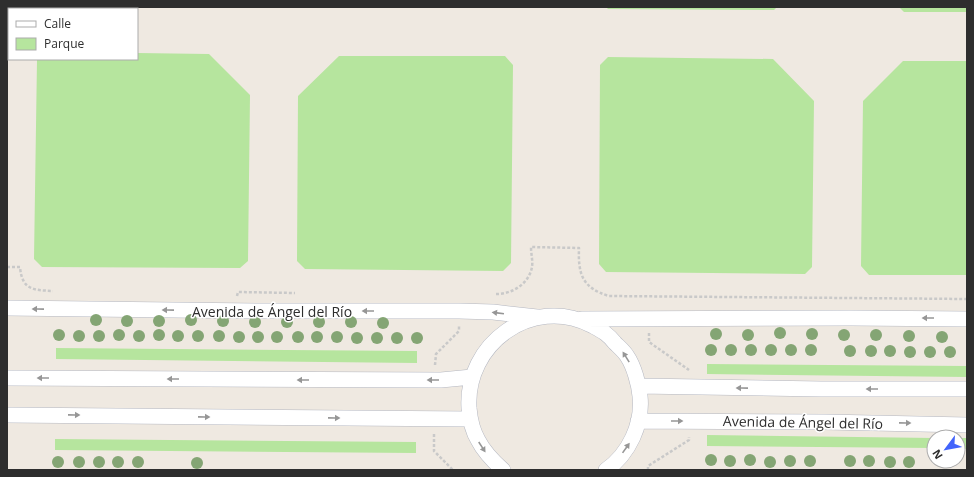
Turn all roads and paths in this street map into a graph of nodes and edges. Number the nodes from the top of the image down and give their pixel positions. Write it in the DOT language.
graph roads {
  1 [pos="7,267"];
  2 [pos="58,291"];
  3 [pos="300,293"];
  4 [pos="490,294"];
  5 [pos="230,296"];
  6 [pos="967,299"];
  7 [pos="7,308"];
  8 [pos="537,317"];
  9 [pos="579,319"];
  10 [pos="967,319"];
  11 [pos="472,376"];
  12 [pos="7,378"];
  13 [pos="639,386"];
  14 [pos="967,389"];
  15 [pos="7,415"];
  16 [pos="470,419"];
  17 [pos="638,421"];
  18 [pos="967,425"];
  19 [pos="503,470"];
  20 [pos="606,470"];
  1 -- 2 [label="path"];
  3 -- 5 [label="path"];
  4 -- 6 [label="path"];
  8 -- 7 [label="street, Avenida de Ángel del Río, one-way"];
  8 -- 9 [label="street"];
  8 -- 11 [label="street"];
  10 -- 9 [label="street, one-way"];
  13 -- 9 [label="street, one-way"];
  11 -- 12 [label="street, one-way"];
  11 -- 16 [label="street"];
  14 -- 13 [label="street, one-way"];
  13 -- 17 [label="street"];
  15 -- 16 [label="street, one-way"];
  16 -- 19 [label="street, one-way"];
  17 -- 18 [label="street, Avenida de Ángel del Río, one-way"];
  20 -- 17 [label="street, one-way"];
}
